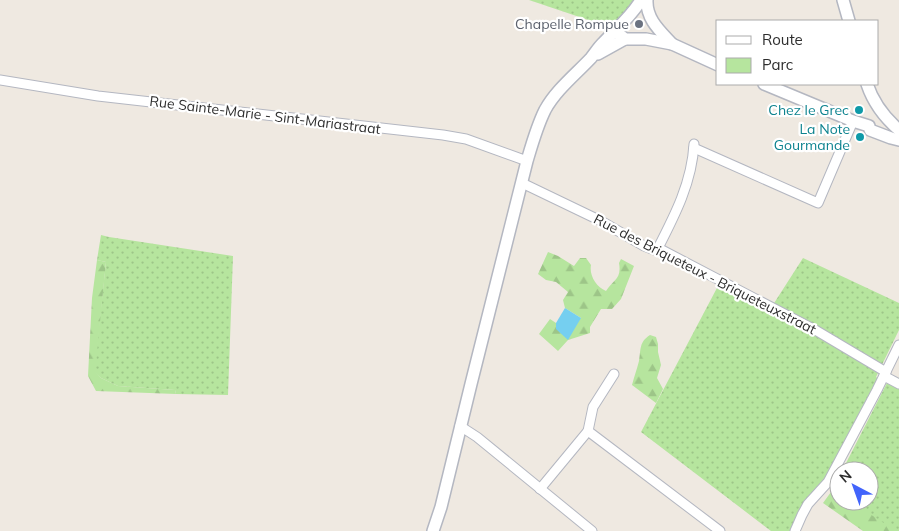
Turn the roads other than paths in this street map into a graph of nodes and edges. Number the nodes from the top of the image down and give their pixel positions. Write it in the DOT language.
graph roads {
  1 [pos="843,0"];
  2 [pos="643,5"];
  3 [pos="849,20"];
  4 [pos="654,25"];
  5 [pos="618,28"];
  6 [pos="624,39"];
  7 [pos="646,39"];
  8 [pos="672,44"];
  9 [pos="592,57"];
  10 [pos="716,64"];
  11 [pos="0,80"];
  12 [pos="766,85"];
  13 [pos="867,85"];
  14 [pos="882,112"];
  15 [pos="853,121"];
  16 [pos="869,126"];
  17 [pos="899,130"];
  18 [pos="899,140"];
  19 [pos="527,161"];
  20 [pos="522,183"];
  21 [pos="658,248"];
  22 [pos="899,345"];
  23 [pos="614,374"];
  24 [pos="885,374"];
  25 [pos="899,384"];
  26 [pos="460,426"];
  27 [pos="588,431"];
  28 [pos="540,488"];
  29 [pos="433,531"];
  30 [pos="592,531"];
  31 [pos="720,531"];
  32 [pos="795,531"];
  1 -- 3 [label="street"];
  2 -- 4 [label="street"];
  2 -- 5 [label="street"];
  4 -- 7 [label="street"];
  4 -- 8 [label="street"];
  5 -- 6 [label="street"];
  5 -- 9 [label="street"];
  6 -- 7 [label="street"];
  6 -- 9 [label="street"];
  7 -- 8 [label="street"];
  8 -- 10 [label="street"];
  9 -- 19 [label="street"];
  11 -- 19 [label="street, Rue Sainte-Marie - Sint-Mariastraat"];
  12 -- 15 [label="street"];
  13 -- 14 [label="street"];
  14 -- 16 [label="street"];
  14 -- 17 [label="street"];
  15 -- 16 [label="street"];
  15 -- 21 [label="street"];
  16 -- 18 [label="street"];
  19 -- 20 [label="street"];
  20 -- 21 [label="street, Rue des Briqueteux - Briqueteuxstraat"];
  20 -- 26 [label="street"];
  21 -- 24 [label="street, Rue des Briqueteux - Briqueteuxstraat"];
  22 -- 24 [label="street"];
  23 -- 27 [label="street"];
  24 -- 25 [label="street, Rue des Briqueteux - Briqueteuxstraat"];
  24 -- 32 [label="street"];
  26 -- 28 [label="street"];
  26 -- 29 [label="street"];
  27 -- 28 [label="street"];
  27 -- 31 [label="street"];
  28 -- 30 [label="street"];
}
